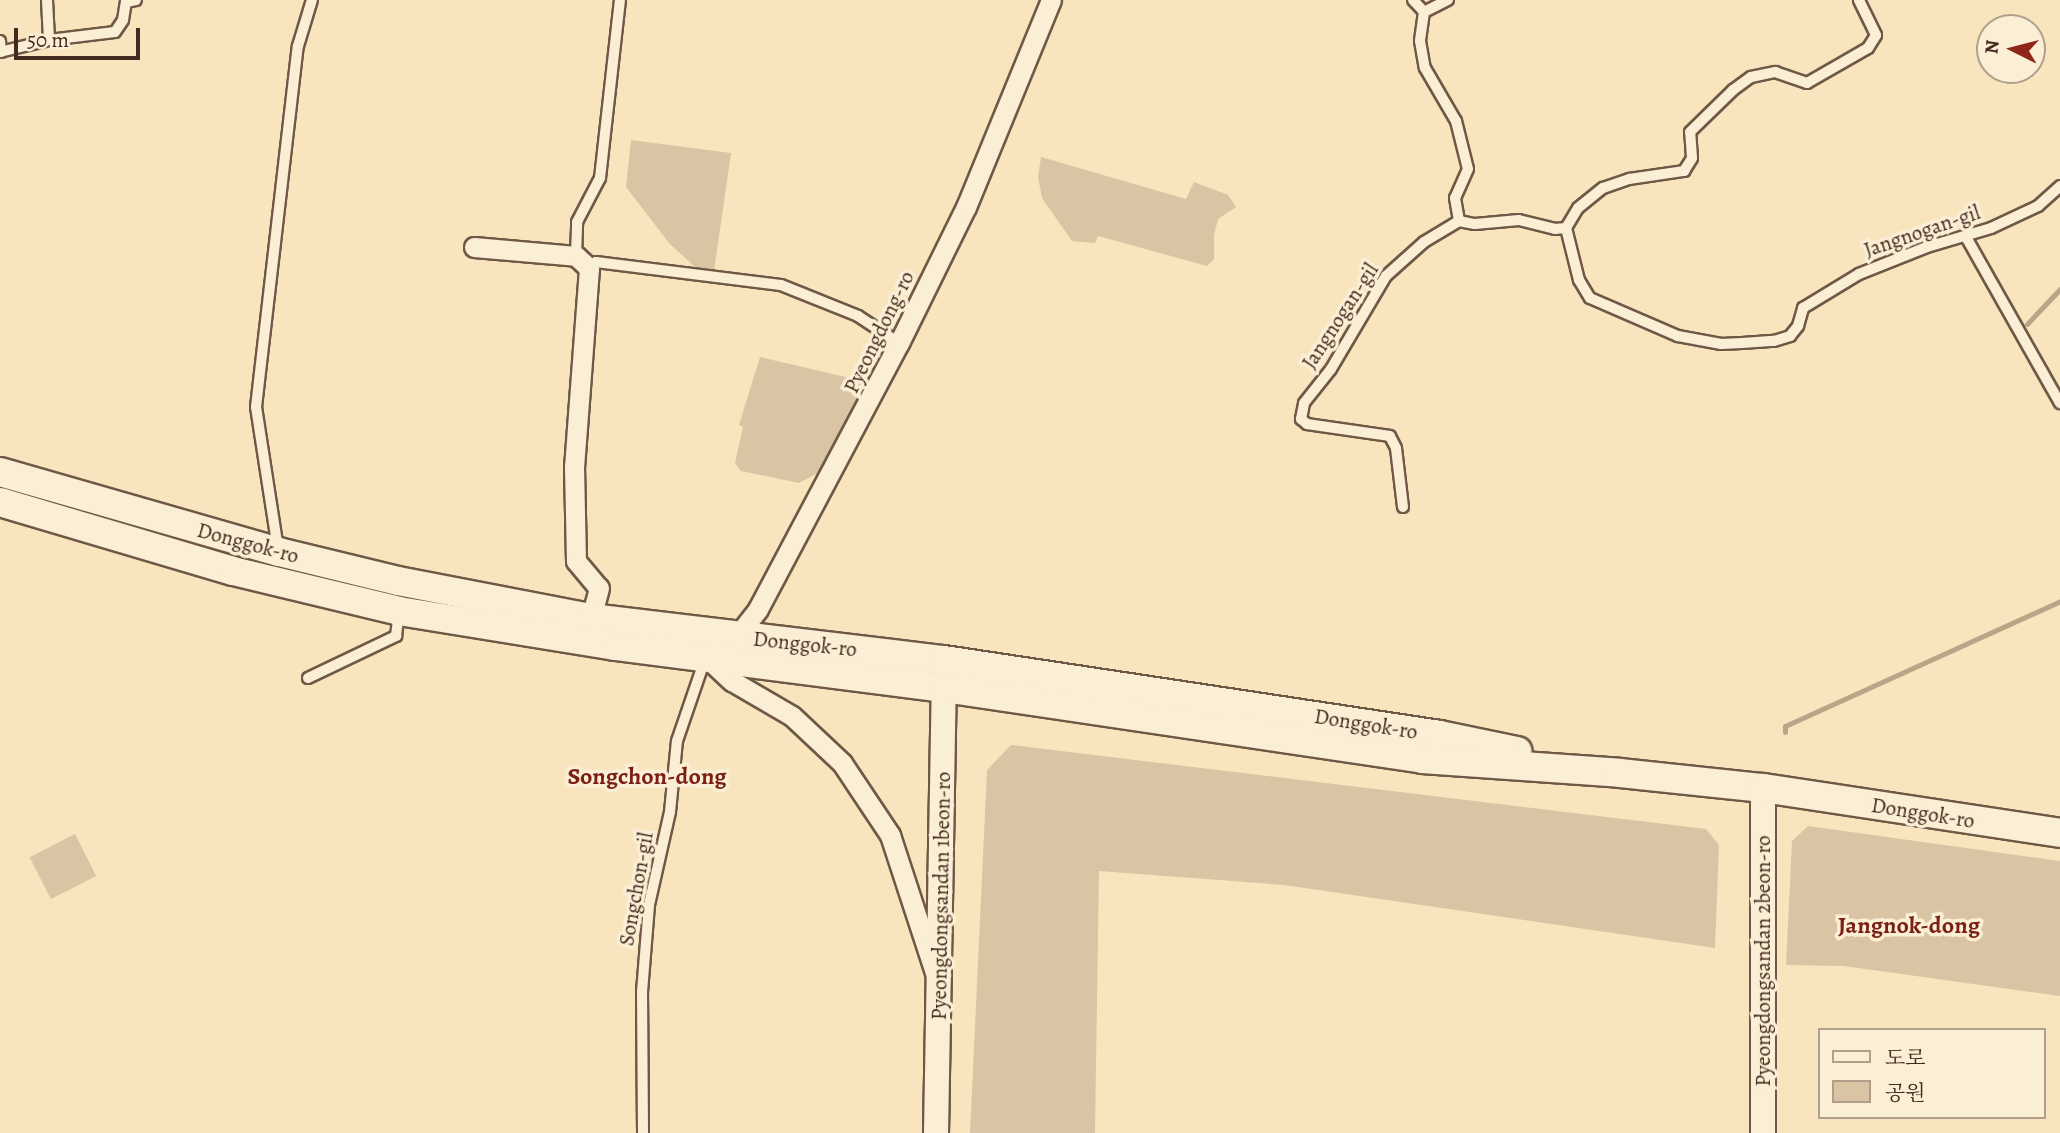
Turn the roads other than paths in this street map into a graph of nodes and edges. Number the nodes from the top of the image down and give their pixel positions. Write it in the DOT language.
graph roads {
  1 [pos="47,0"];
  2 [pos="136,0"];
  3 [pos="312,0"];
  4 [pos="621,0"];
  5 [pos="1051,0"];
  6 [pos="1413,0"];
  7 [pos="1448,0"];
  8 [pos="1859,0"];
  9 [pos="1424,12"];
  10 [pos="49,40"];
  11 [pos="0,41"];
  12 [pos="1,52"];
  13 [pos="2060,186"];
  14 [pos="1459,220"];
  15 [pos="1566,228"];
  16 [pos="1966,237"];
  17 [pos="474,247"];
  18 [pos="582,262"];
  19 [pos="899,343"];
  20 [pos="2060,403"];
  21 [pos="0,472"];
  22 [pos="0,502"];
  23 [pos="1403,507"];
  24 [pos="279,552"];
  25 [pos="399,611"];
  26 [pos="591,618"];
  27 [pos="739,637"];
  28 [pos="706,657"];
  29 [pos="944,660"];
  30 [pos="308,678"];
  31 [pos="944,688"];
  32 [pos="1620,773"];
  33 [pos="1763,788"];
  34 [pos="2060,833"];
  35 [pos="939,988"];
  36 [pos="643,1133"];
  37 [pos="936,1133"];
  38 [pos="1763,1133"];
  1 -- 10 [label="lane"];
  2 -- 10 [label="lane"];
  3 -- 24 [label="lane"];
  4 -- 18 [label="lane"];
  5 -- 19 [label="street, Pyeongdong-ro"];
  6 -- 9 [label="lane"];
  7 -- 9 [label="lane"];
  8 -- 15 [label="lane"];
  9 -- 14 [label="lane"];
  10 -- 12 [label="lane"];
  11 -- 12 [label="lane"];
  13 -- 16 [label="lane, Jangnogan-gil"];
  14 -- 15 [label="lane"];
  14 -- 23 [label="lane, Jangnogan-gil"];
  15 -- 16 [label="lane, Jangnogan-gil"];
  16 -- 20 [label="lane"];
  17 -- 18 [label="street"];
  18 -- 19 [label="lane"];
  18 -- 26 [label="street"];
  19 -- 27 [label="street, Pyeongdong-ro"];
  21 -- 24 [label="main road, Donggok-ro"];
  22 -- 25 [label="main road, Donggok-ro"];
  24 -- 26 [label="main road, Donggok-ro"];
  25 -- 28 [label="main road, Donggok-ro"];
  25 -- 30 [label="lane"];
  26 -- 27 [label="main road, Donggok-ro"];
  27 -- 28 [label="street, Pyeongdong-ro"];
  27 -- 29 [label="main road, Donggok-ro"];
  28 -- 31 [label="main road, Donggok-ro"];
  28 -- 35 [label="street"];
  28 -- 36 [label="lane, Songchon-gil"];
  29 -- 31 [label="street, Pyeongdongsandan 1beon-ro"];
  29 -- 32 [label="main road, Donggok-ro"];
  31 -- 32 [label="main road, Donggok-ro"];
  31 -- 35 [label="street, Pyeongdongsandan 1beon-ro"];
  32 -- 33 [label="main road, Donggok-ro"];
  33 -- 34 [label="main road, Donggok-ro"];
  33 -- 38 [label="street, Pyeongdongsandan 2beon-ro"];
  35 -- 37 [label="street, Pyeongdongsandan 1beon-ro"];
}
